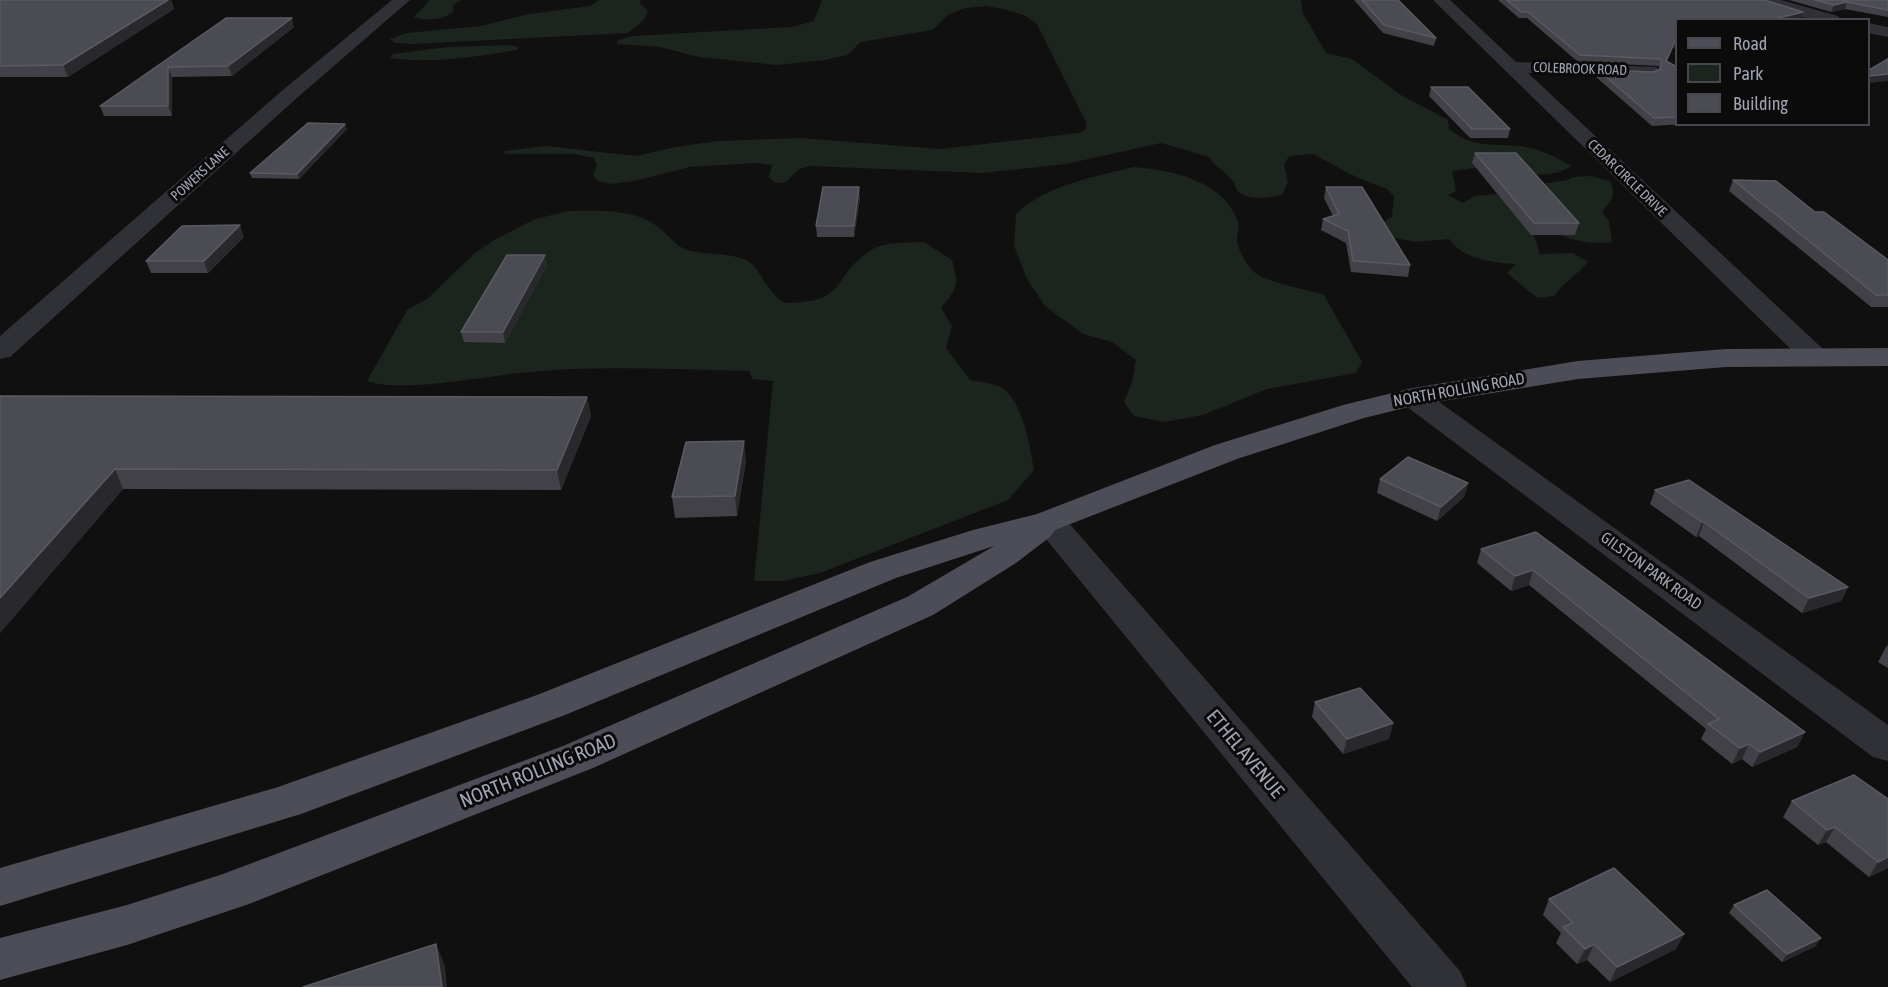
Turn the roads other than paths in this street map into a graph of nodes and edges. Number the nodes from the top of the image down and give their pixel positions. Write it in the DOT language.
graph roads {
  1 [pos="402,0"];
  2 [pos="1441,0"];
  3 [pos="1764,0"];
  4 [pos="1825,18"];
  5 [pos="1510,67"];
  6 [pos="1650,71"];
  7 [pos="0,351"];
  8 [pos="1814,356"];
  9 [pos="1888,357"];
  10 [pos="1413,397"];
  11 [pos="1049,521"];
  12 [pos="1888,746"];
  13 [pos="0,887"];
  14 [pos="0,959"];
  15 [pos="1442,987"];
  1 -- 7 [label="street, POWERS LANE"];
  2 -- 5 [label="street, CEDAR CIRCLE DRIVE"];
  3 -- 4 [label="street"];
  5 -- 6 [label="street, COLEBROOK ROAD"];
  5 -- 8 [label="street, CEDAR CIRCLE DRIVE"];
  8 -- 9 [label="main road, NORTH ROLLING ROAD"];
  8 -- 10 [label="main road, NORTH ROLLING ROAD"];
  10 -- 11 [label="main road, NORTH ROLLING ROAD"];
  10 -- 12 [label="street, GILSTON PARK ROAD"];
  11 -- 13 [label="main road, NORTH ROLLING ROAD"];
  11 -- 14 [label="main road, NORTH ROLLING ROAD"];
  11 -- 15 [label="street, ETHEL AVENUE"];
}
